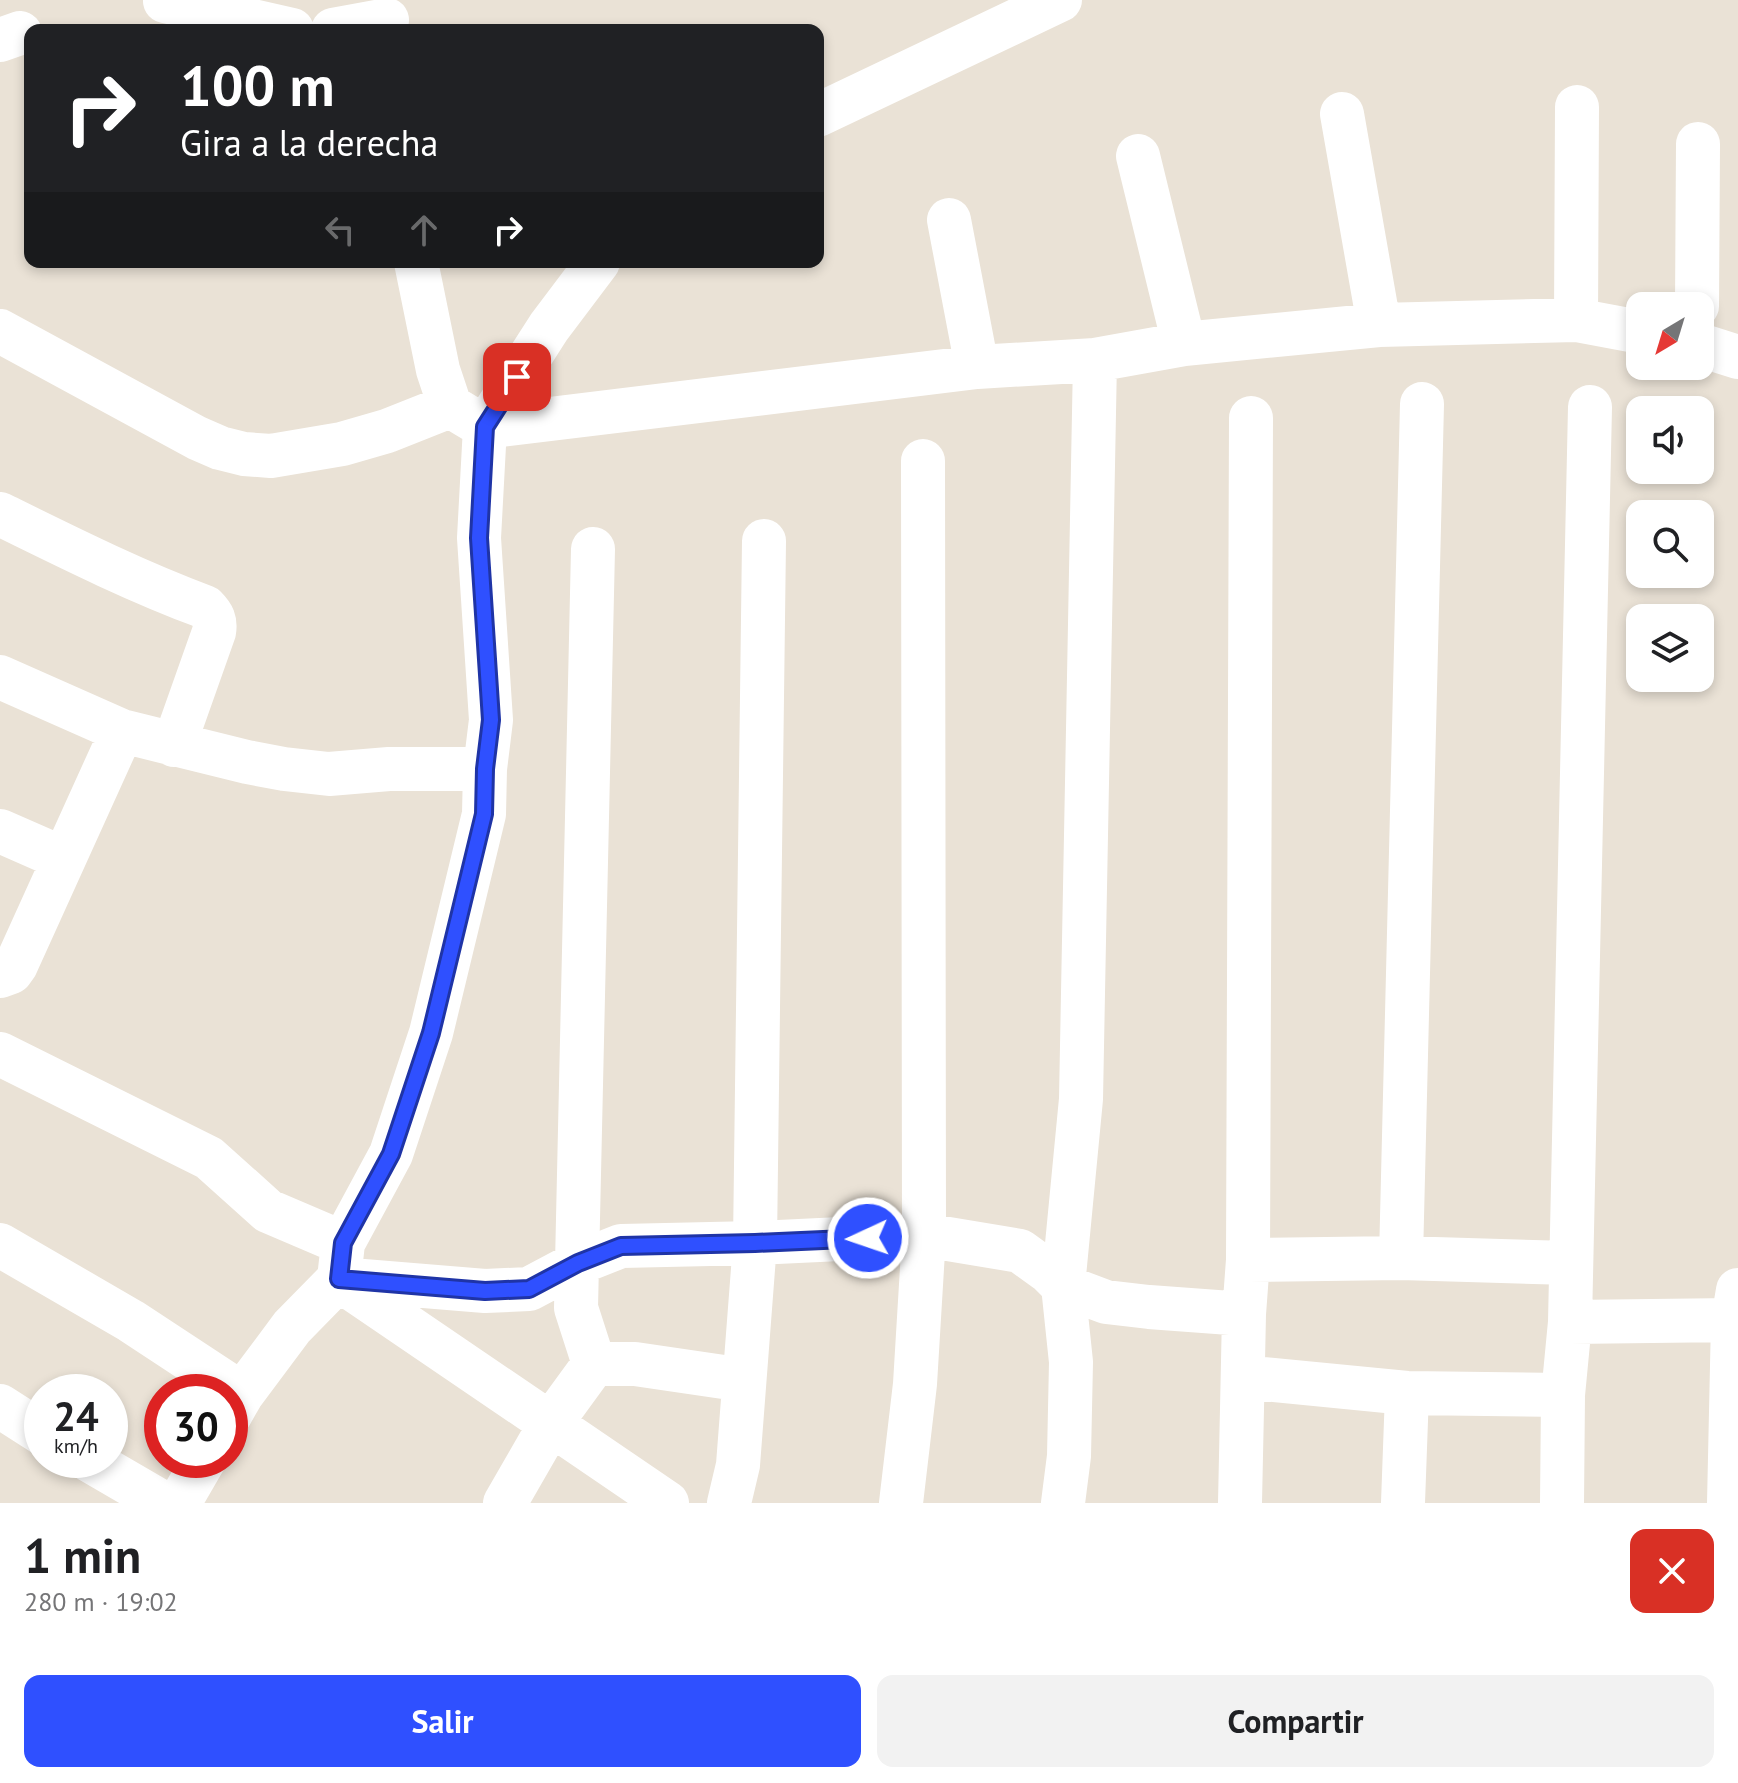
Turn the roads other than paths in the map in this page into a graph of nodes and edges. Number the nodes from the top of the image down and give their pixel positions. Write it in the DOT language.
graph roads {
  1 [pos="1060,0"];
  2 [pos="191,14"];
  3 [pos="390,17"];
  4 [pos="254,24"];
  5 [pos="359,24"];
  6 [pos="1577,107"];
  7 [pos="824,112"];
  8 [pos="1342,114"];
  9 [pos="1698,144"];
  10 [pos="1138,156"];
  11 [pos="949,220"];
  12 [pos="417,268"];
  13 [pos="593,268"];
  14 [pos="1697,292"];
  15 [pos="1576,320"];
  16 [pos="1379,325"];
  17 [pos="1626,329"];
  18 [pos="0,331"];
  19 [pos="1184,344"];
  20 [pos="1714,349"];
  21 [pos="1738,357"];
  22 [pos="1095,360"];
  23 [pos="977,367"];
  24 [pos="1422,404"];
  25 [pos="1590,407"];
  26 [pos="467,417"];
  27 [pos="1251,418"];
  28 [pos="923,461"];
  29 [pos="0,514"];
  30 [pos="764,541"];
  31 [pos="593,549"];
  32 [pos="0,677"];
  33 [pos="122,731"];
  34 [pos="174,745"];
  35 [pos="485,769"];
  36 [pos="0,831"];
  37 [pos="64,859"];
  38 [pos="0,976"];
  39 [pos="0,1054"];
  40 [pos="924,1235"];
  41 [pos="755,1243"];
  42 [pos="0,1245"];
  43 [pos="1401,1258"];
  44 [pos="1248,1260"];
  45 [pos="341,1261"];
  46 [pos="578,1263"];
  47 [pos="1570,1263"];
  48 [pos="1063,1286"];
  49 [pos="1736,1305"];
  50 [pos="1244,1314"];
  51 [pos="1570,1322"];
  52 [pos="594,1364"];
  53 [pos="198,1374"];
  54 [pos="1243,1377"];
  55 [pos="744,1380"];
  56 [pos="1735,1387"];
  57 [pos="248,1388"];
  58 [pos="1407,1393"];
  59 [pos="1563,1395"];
  60 [pos="0,1406"];
  61 [pos="24,1421"];
  62 [pos="551,1423"];
  63 [pos="120,1478"];
  64 [pos="194,1478"];
  65 [pos="163,1503"];
  66 [pos="179,1503"];
  67 [pos="505,1503"];
  68 [pos="667,1503"];
  69 [pos="729,1503"];
  70 [pos="901,1503"];
  71 [pos="1063,1503"];
  72 [pos="1240,1503"];
  73 [pos="1403,1503"];
  74 [pos="1562,1503"];
  75 [pos="1729,1503"];
  1 -- 7 [label="street"];
  2 -- 4 [label="street"];
  3 -- 5 [label="street"];
  6 -- 15 [label="street"];
  8 -- 16 [label="street"];
  9 -- 14 [label="street"];
  10 -- 19 [label="street"];
  11 -- 23 [label="street"];
  12 -- 26 [label="street"];
  13 -- 26 [label="street"];
  15 -- 16 [label="street"];
  15 -- 17 [label="street"];
  16 -- 19 [label="street"];
  18 -- 26 [label="street"];
  19 -- 22 [label="street"];
  20 -- 21 [label="street"];
  22 -- 23 [label="street"];
  22 -- 48 [label="street"];
  23 -- 26 [label="street"];
  24 -- 43 [label="street"];
  25 -- 47 [label="street"];
  26 -- 35 [label="street"];
  27 -- 44 [label="street"];
  28 -- 40 [label="street"];
  29 -- 34 [label="street"];
  30 -- 41 [label="street"];
  31 -- 46 [label="street"];
  32 -- 33 [label="street"];
  33 -- 34 [label="street"];
  33 -- 37 [label="street"];
  34 -- 35 [label="street"];
  35 -- 45 [label="street"];
  36 -- 37 [label="street"];
  37 -- 38 [label="street"];
  39 -- 45 [label="street"];
  40 -- 41 [label="street"];
  40 -- 48 [label="street"];
  40 -- 70 [label="street"];
  41 -- 46 [label="street"];
  41 -- 55 [label="street"];
  42 -- 53 [label="street"];
  43 -- 44 [label="street"];
  43 -- 47 [label="street"];
  44 -- 50 [label="street"];
  45 -- 46 [label="street"];
  45 -- 57 [label="street"];
  45 -- 62 [label="street"];
  46 -- 52 [label="street"];
  47 -- 51 [label="street"];
  48 -- 50 [label="street"];
  48 -- 71 [label="street"];
  49 -- 51 [label="street"];
  49 -- 56 [label="street"];
  50 -- 54 [label="street"];
  51 -- 59 [label="street"];
  52 -- 55 [label="street"];
  52 -- 62 [label="street"];
  54 -- 58 [label="street"];
  54 -- 72 [label="street"];
  55 -- 69 [label="street"];
  56 -- 75 [label="street"];
  58 -- 59 [label="street"];
  58 -- 73 [label="street"];
  59 -- 74 [label="street"];
  60 -- 61 [label="street"];
  62 -- 67 [label="street"];
  62 -- 68 [label="street"];
  63 -- 65 [label="street"];
  64 -- 66 [label="street"];
}
